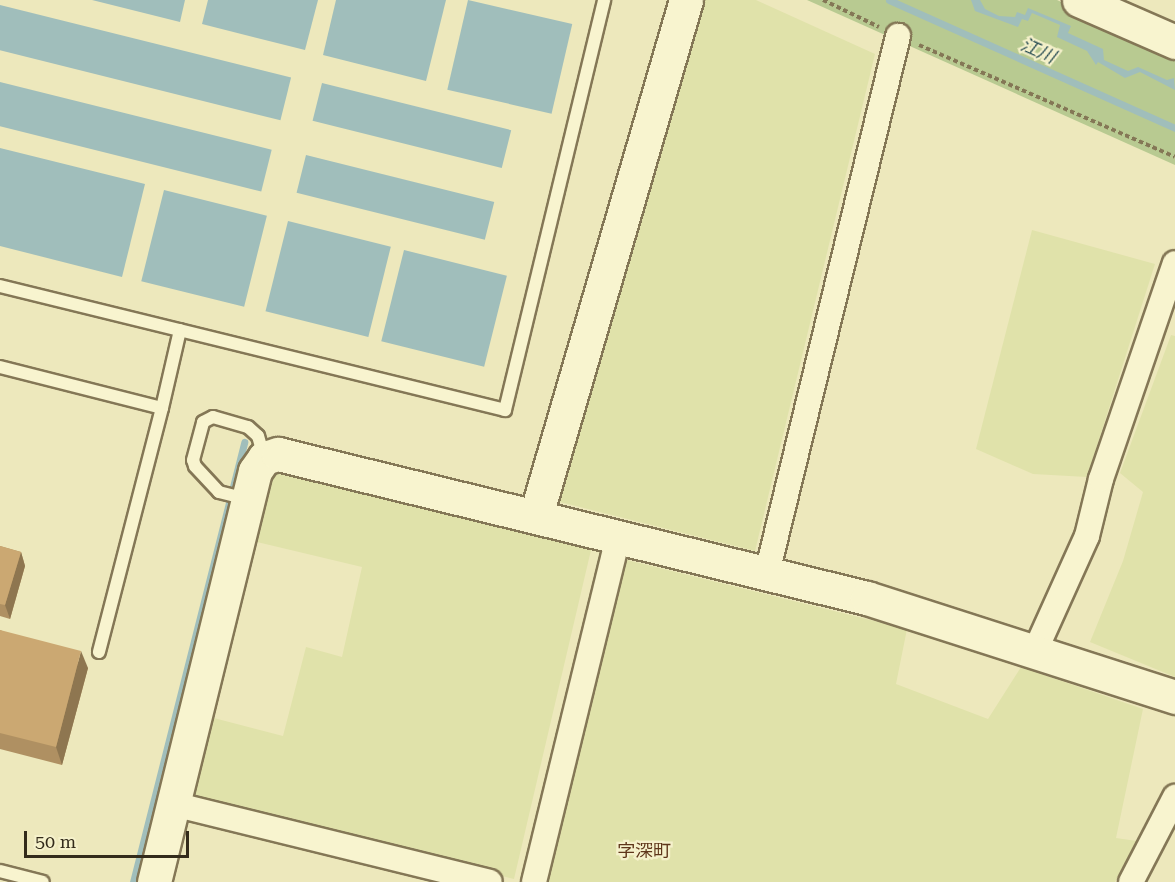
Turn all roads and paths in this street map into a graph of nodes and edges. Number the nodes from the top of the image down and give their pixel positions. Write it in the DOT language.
graph roads {
  1 [pos="604,0"];
  2 [pos="686,0"];
  3 [pos="823,0"];
  4 [pos="1079,0"];
  5 [pos="898,36"];
  6 [pos="1175,42"];
  7 [pos="1175,157"];
  8 [pos="1175,263"];
  9 [pos="0,286"];
  10 [pos="180,330"];
  11 [pos="0,367"];
  12 [pos="162,408"];
  13 [pos="264,458"];
  14 [pos="248,499"];
  15 [pos="536,515"];
  16 [pos="618,537"];
  17 [pos="767,573"];
  18 [pos="1036,649"];
  19 [pos="99,652"];
  20 [pos="1175,697"];
  21 [pos="1175,797"];
  22 [pos="173,804"];
  23 [pos="0,872"];
  24 [pos="43,882"];
  25 [pos="154,882"];
  26 [pos="490,882"];
  27 [pos="534,882"];
  28 [pos="1131,882"];
  1 -- 10 [label="lane"];
  2 -- 15 [label="street"];
  3 -- 5 [label="path"];
  4 -- 6 [label="street"];
  5 -- 7 [label="path"];
  5 -- 17 [label="street"];
  8 -- 18 [label="street"];
  9 -- 10 [label="lane"];
  10 -- 12 [label="lane"];
  11 -- 12 [label="lane"];
  12 -- 19 [label="lane"];
  13 -- 14 [label="street"];
  13 -- 14 [label="lane"];
  13 -- 15 [label="street"];
  14 -- 22 [label="street"];
  15 -- 16 [label="street"];
  16 -- 17 [label="street"];
  16 -- 27 [label="street"];
  17 -- 18 [label="street"];
  18 -- 20 [label="street"];
  21 -- 28 [label="street"];
  22 -- 25 [label="street"];
  22 -- 26 [label="street"];
  23 -- 24 [label="lane"];
}
